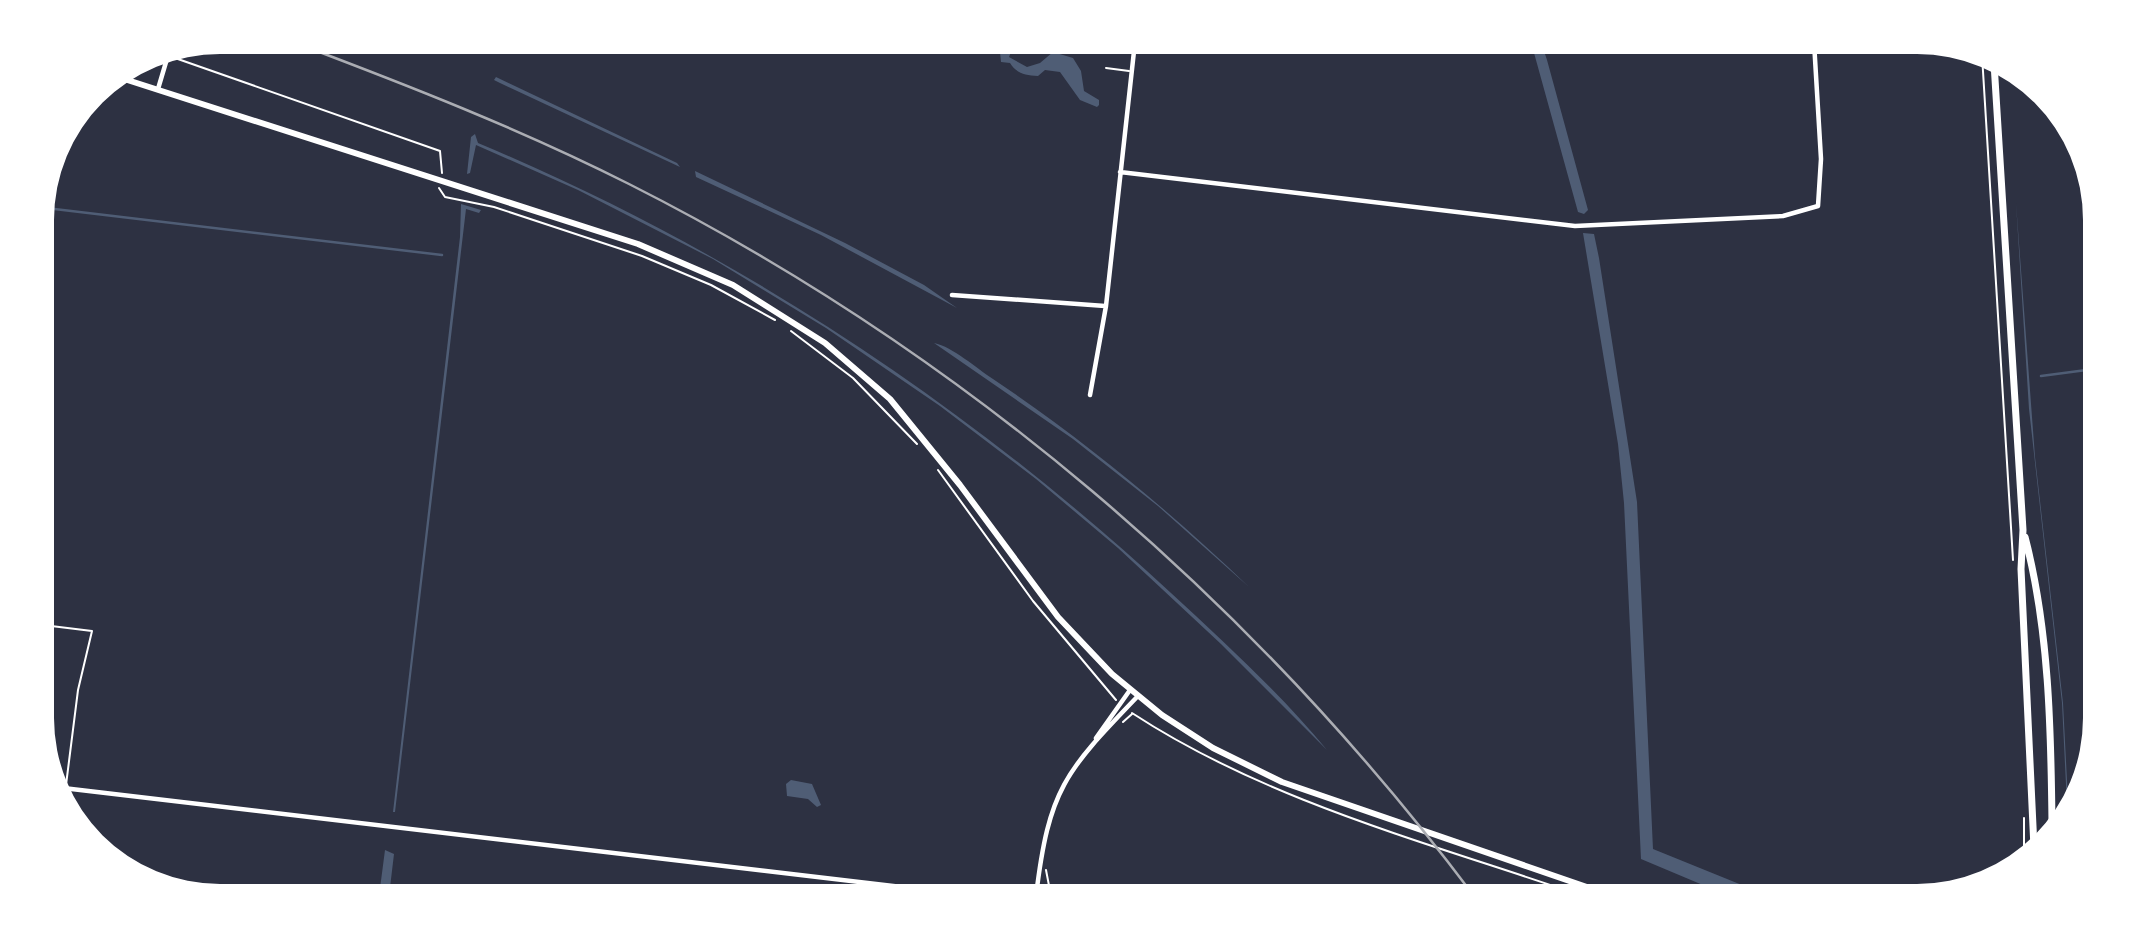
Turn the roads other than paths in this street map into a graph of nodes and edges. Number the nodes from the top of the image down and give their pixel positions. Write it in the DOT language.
graph roads {
  1 [pos="1133,54"];
  2 [pos="1815,54"];
  3 [pos="165,64"];
  4 [pos="1106,68"];
  5 [pos="1130,72"];
  6 [pos="1995,74"];
  7 [pos="130,81"];
  8 [pos="158,89"];
  9 [pos="1120,172"];
  10 [pos="952,295"];
  11 [pos="1105,306"];
  12 [pos="1090,395"];
  13 [pos="2023,530"];
  14 [pos="54,626"];
  15 [pos="1130,690"];
  16 [pos="1138,696"];
  17 [pos="1096,739"];
  18 [pos="66,777"];
  19 [pos="70,789"];
  20 [pos="2052,814"];
  21 [pos="2033,836"];
  22 [pos="1576,883"];
  23 [pos="873,884"];
  24 [pos="1037,884"];
  1 -- 5 [label="street"];
  2 -- 9 [label="street"];
  3 -- 8 [label="street"];
  4 -- 5 [label="lane"];
  5 -- 9 [label="street"];
  6 -- 13 [label="main road"];
  7 -- 8 [label="main road"];
  8 -- 15 [label="main road"];
  9 -- 11 [label="street"];
  10 -- 11 [label="street"];
  11 -- 12 [label="street"];
  13 -- 20 [label="main road"];
  13 -- 21 [label="main road"];
  14 -- 18 [label="lane"];
  15 -- 16 [label="main road"];
  15 -- 17 [label="street"];
  16 -- 17 [label="street"];
  16 -- 22 [label="main road"];
  17 -- 24 [label="street"];
  19 -- 23 [label="street"];
}
